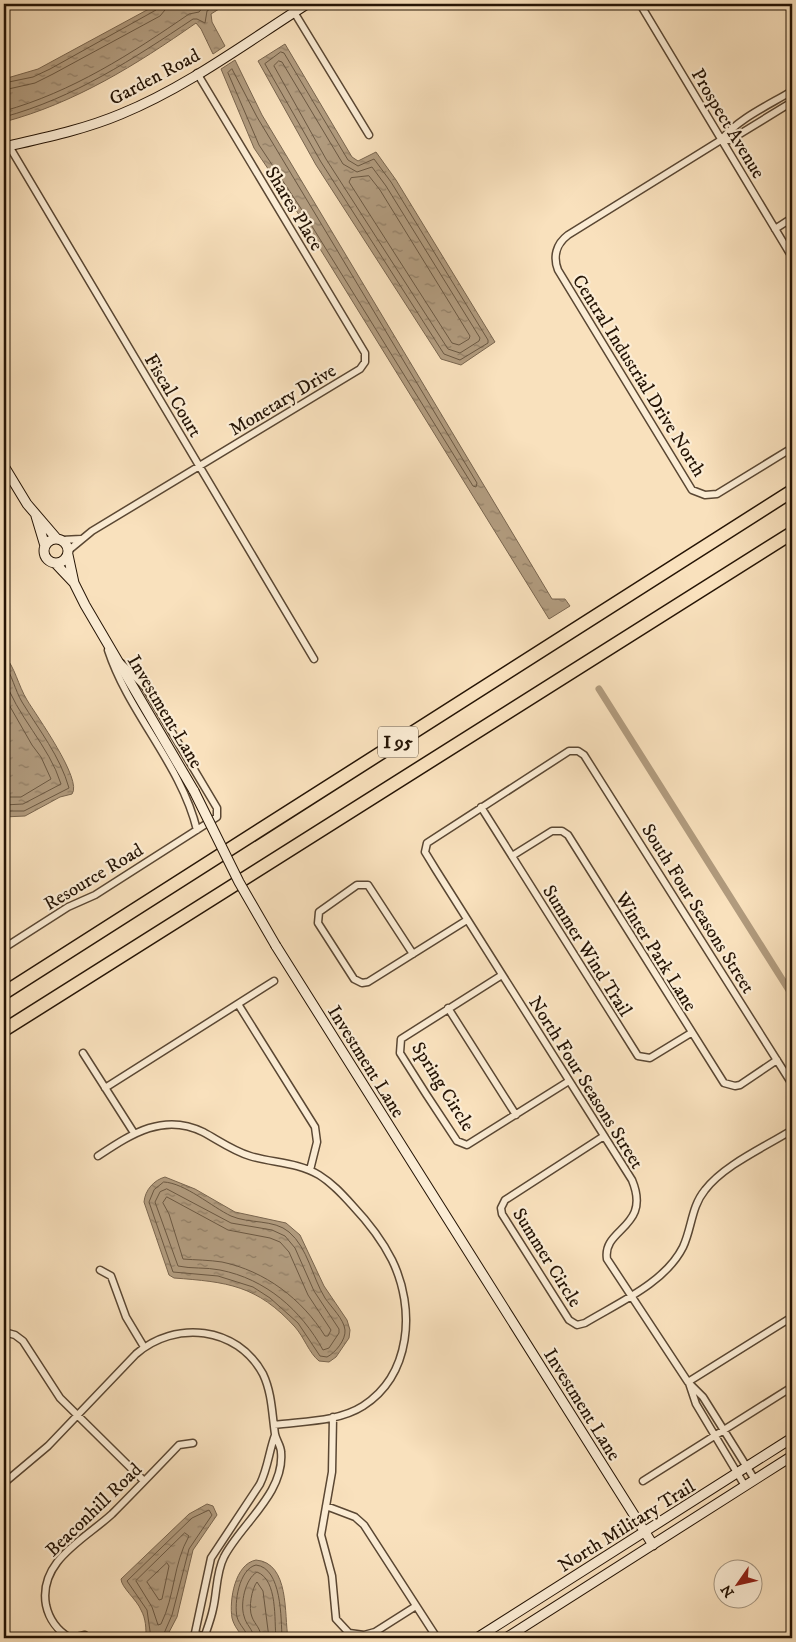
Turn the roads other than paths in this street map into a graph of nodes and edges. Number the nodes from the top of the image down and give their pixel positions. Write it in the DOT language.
graph roads {
  1 [pos="307,4"];
  2 [pos="640,4"];
  3 [pos="294,12"];
  4 [pos="197,73"];
  5 [pos="792,90"];
  6 [pos="792,102"];
  7 [pos="369,135"];
  8 [pos="722,140"];
  9 [pos="6,147"];
  10 [pos="792,218"];
  11 [pos="775,229"];
  12 [pos="792,257"];
  13 [pos="366,358"];
  14 [pos="792,448"];
  15 [pos="4,466"];
  16 [pos="199,466"];
  17 [pos="792,491"];
  18 [pos="36,516"];
  19 [pos="792,533"];
  20 [pos="81,539"];
  21 [pos="59,540"];
  22 [pos="45,546"];
  23 [pos="68,553"];
  24 [pos="56,564"];
  25 [pos="74,583"];
  26 [pos="104,639"];
  27 [pos="116,659"];
  28 [pos="314,659"];
  29 [pos="481,807"];
  30 [pos="197,830"];
  31 [pos="512,856"];
  32 [pos="467,920"];
  33 [pos="4,948"];
  34 [pos="413,954"];
  35 [pos="502,975"];
  36 [pos="274,981"];
  37 [pos="4,993"];
  38 [pos="238,1004"];
  39 [pos="448,1008"];
  40 [pos="4,1030"];
  41 [pos="691,1033"];
  42 [pos="83,1053"];
  43 [pos="777,1060"];
  44 [pos="569,1081"];
  45 [pos="792,1084"];
  46 [pos="105,1088"];
  47 [pos="516,1115"];
  48 [pos="792,1130"];
  49 [pos="134,1133"];
  50 [pos="604,1136"];
  51 [pos="98,1156"];
  52 [pos="310,1170"];
  53 [pos="100,1270"];
  54 [pos="630,1296"];
  55 [pos="792,1318"];
  56 [pos="4,1332"];
  57 [pos="144,1347"];
  58 [pos="688,1382"];
  59 [pos="792,1387"];
  60 [pos="77,1416"];
  61 [pos="333,1417"];
  62 [pos="274,1425"];
  63 [pos="723,1431"];
  64 [pos="275,1435"];
  65 [pos="716,1436"];
  66 [pos="792,1438"];
  67 [pos="193,1443"];
  68 [pos="792,1456"];
  69 [pos="746,1468"];
  70 [pos="738,1473"];
  71 [pos="755,1480"];
  72 [pos="144,1481"];
  73 [pos="643,1481"];
  74 [pos="4,1484"];
  75 [pos="745,1486"];
  76 [pos="326,1506"];
  77 [pos="644,1532"];
  78 [pos="653,1545"];
  79 [pos="416,1606"];
  80 [pos="85,1635"];
  81 [pos="193,1636"];
  82 [pos="71,1638"];
  83 [pos="204,1638"];
  84 [pos="437,1638"];
  85 [pos="477,1638"];
  86 [pos="506,1638"];
  1 -- 3 [label="street, Garden Road"];
  2 -- 8 [label="street, Prospect Avenue"];
  3 -- 4 [label="street, Garden Road"];
  3 -- 7 [label="street"];
  4 -- 9 [label="street, Garden Road"];
  4 -- 13 [label="street, Shares Place"];
  5 -- 8 [label="street"];
  6 -- 8 [label="street"];
  8 -- 11 [label="street, Prospect Avenue"];
  8 -- 14 [label="street, Central Industrial Drive North"];
  9 -- 16 [label="street, Fiscal Court"];
  10 -- 11 [label="street"];
  11 -- 12 [label="street, Prospect Avenue"];
  13 -- 16 [label="street, Monetary Drive"];
  15 -- 18 [label="street"];
  16 -- 20 [label="street, Monetary Drive"];
  16 -- 28 [label="street, Fiscal Court"];
  17 -- 37 [label="highway, I 95"];
  18 -- 21 [label="street"];
  18 -- 22 [label="street"];
  19 -- 40 [label="highway, I 95"];
  20 -- 21 [label="street, Monetary Drive"];
  20 -- 23 [label="street, Monetary Drive"];
  21 -- 22 [label="street"];
  21 -- 23 [label="street"];
  22 -- 24 [label="street"];
  23 -- 24 [label="street"];
  23 -- 25 [label="street, Investment Lane"];
  24 -- 25 [label="street, Investment Lane"];
  25 -- 26 [label="street, Investment Lane"];
  26 -- 27 [label="street, Investment Lane"];
  26 -- 30 [label="street"];
  27 -- 30 [label="street, Resource Road"];
  27 -- 77 [label="street, Investment Lane, bridge"];
  29 -- 31 [label="street, Summer Wind Trail"];
  29 -- 32 [label="street, North Four Seasons Street"];
  29 -- 43 [label="street, South Four Seasons Street"];
  30 -- 33 [label="street, Resource Road"];
  31 -- 41 [label="street, Summer Wind Trail"];
  31 -- 41 [label="street, Winter Park Lane"];
  32 -- 34 [label="street"];
  32 -- 35 [label="street, North Four Seasons Street"];
  34 -- 34 [label="street"];
  35 -- 39 [label="street, Spring Circle"];
  35 -- 44 [label="street, North Four Seasons Street"];
  36 -- 38 [label="street"];
  38 -- 46 [label="street"];
  38 -- 52 [label="street"];
  39 -- 47 [label="street"];
  39 -- 47 [label="street, Spring Circle"];
  41 -- 43 [label="street, Winter Park Lane"];
  42 -- 46 [label="street"];
  43 -- 45 [label="street, South Four Seasons Street"];
  44 -- 47 [label="street, Spring Circle"];
  44 -- 50 [label="street, North Four Seasons Street"];
  46 -- 49 [label="street"];
  48 -- 54 [label="street"];
  49 -- 51 [label="street"];
  49 -- 52 [label="street"];
  50 -- 54 [label="street, North Four Seasons Street"];
  50 -- 54 [label="street, Summer Circle"];
  52 -- 61 [label="street"];
  53 -- 57 [label="street"];
  54 -- 58 [label="street, North Four Seasons Street"];
  55 -- 58 [label="street"];
  56 -- 60 [label="street"];
  57 -- 60 [label="street"];
  57 -- 62 [label="street"];
  58 -- 63 [label="street"];
  58 -- 65 [label="street"];
  59 -- 63 [label="street"];
  60 -- 72 [label="street"];
  60 -- 74 [label="street"];
  61 -- 62 [label="street"];
  61 -- 76 [label="street"];
  62 -- 64 [label="street"];
  63 -- 65 [label="street"];
  63 -- 69 [label="street"];
  64 -- 81 [label="street"];
  64 -- 83 [label="street"];
  65 -- 70 [label="street"];
  65 -- 73 [label="street"];
  66 -- 69 [label="street, North Military Trail"];
  67 -- 72 [label="street, Beaconhill Road"];
  68 -- 71 [label="street, North Military Trail"];
  69 -- 70 [label="street, North Military Trail"];
  69 -- 71 [label="street"];
  70 -- 75 [label="street"];
  70 -- 77 [label="street, North Military Trail"];
  71 -- 75 [label="street, North Military Trail"];
  72 -- 82 [label="street, Beaconhill Road"];
  75 -- 78 [label="street, North Military Trail"];
  76 -- 79 [label="street"];
  76 -- 79 [label="street"];
  77 -- 78 [label="street, Investment Lane"];
  77 -- 85 [label="street, North Military Trail"];
  78 -- 86 [label="street, North Military Trail"];
  79 -- 84 [label="street"];
  80 -- 82 [label="street, Beaconhill Road"];
  81 -- 83 [label="street"];
}
